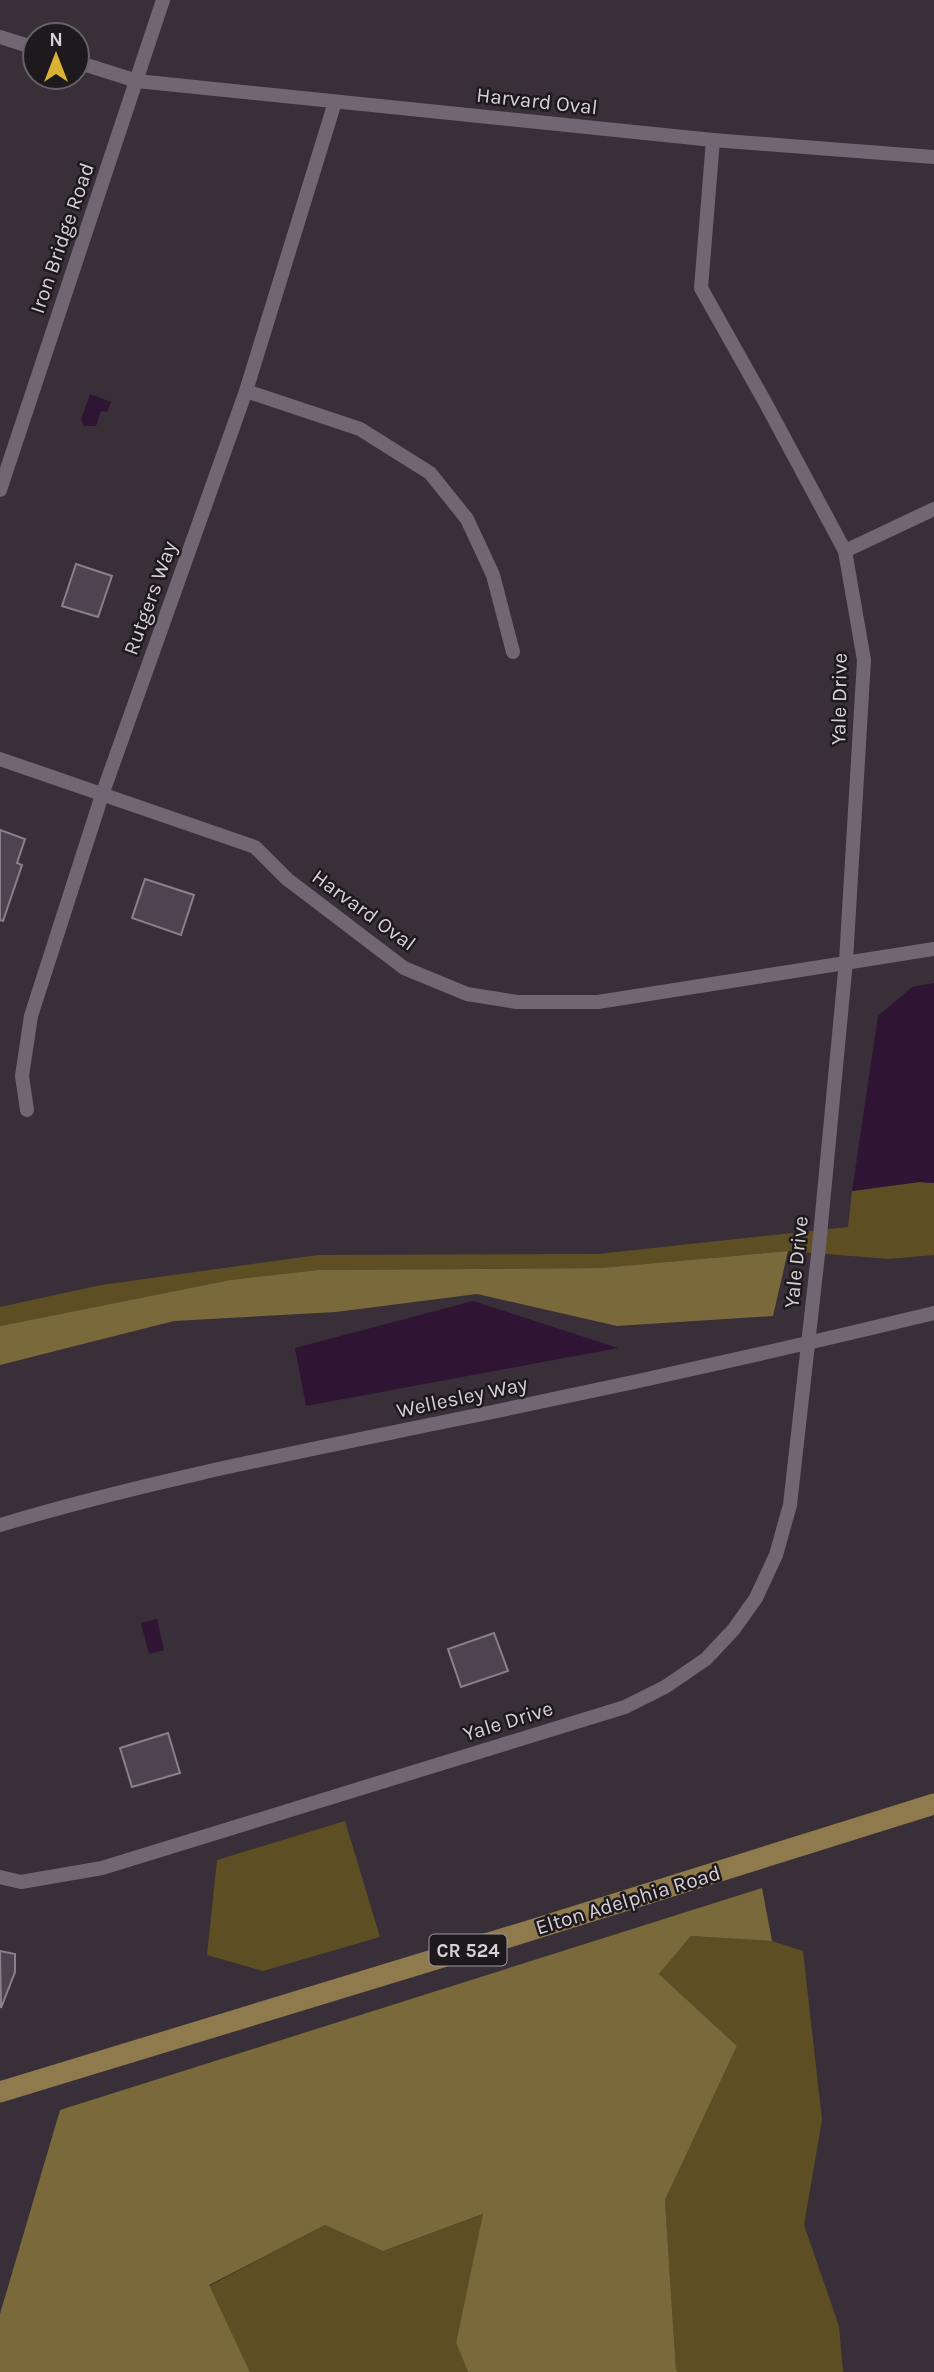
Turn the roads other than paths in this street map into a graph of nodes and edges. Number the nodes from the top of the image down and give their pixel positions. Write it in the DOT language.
graph roads {
  1 [pos="163,0"];
  2 [pos="0,37"];
  3 [pos="21,44"];
  4 [pos="91,66"];
  5 [pos="137,81"];
  6 [pos="335,102"];
  7 [pos="713,140"];
  8 [pos="934,157"];
  9 [pos="246,391"];
  10 [pos="0,490"];
  11 [pos="934,509"];
  12 [pos="845,551"];
  13 [pos="513,652"];
  14 [pos="0,759"];
  15 [pos="102,795"];
  16 [pos="934,949"];
  17 [pos="846,961"];
  18 [pos="27,1110"];
  19 [pos="934,1313"];
  20 [pos="808,1344"];
  21 [pos="0,1525"];
  22 [pos="934,1804"];
  23 [pos="0,1877"];
  24 [pos="0,2092"];
  1 -- 5 [label="street, Iron Bridge Road"];
  2 -- 3 [label="street"];
  4 -- 5 [label="street, Harvard Oval"];
  5 -- 6 [label="street, Harvard Oval"];
  5 -- 10 [label="street, Iron Bridge Road"];
  6 -- 7 [label="street, Harvard Oval"];
  6 -- 9 [label="street, Rutgers Way"];
  7 -- 8 [label="street, Harvard Oval"];
  7 -- 12 [label="street, Yale Drive"];
  9 -- 13 [label="street"];
  9 -- 15 [label="street, Rutgers Way"];
  11 -- 12 [label="street"];
  12 -- 17 [label="street, Yale Drive"];
  14 -- 15 [label="street, Harvard Oval"];
  15 -- 17 [label="street, Harvard Oval"];
  15 -- 18 [label="street, Rutgers Way"];
  16 -- 17 [label="street, Harvard Oval"];
  17 -- 20 [label="street, Yale Drive"];
  19 -- 20 [label="street, Wellesley Way"];
  20 -- 21 [label="street, Wellesley Way"];
  20 -- 23 [label="street, Yale Drive"];
  22 -- 24 [label="main road, Elton Adelphia Road / CR 524"];
}
